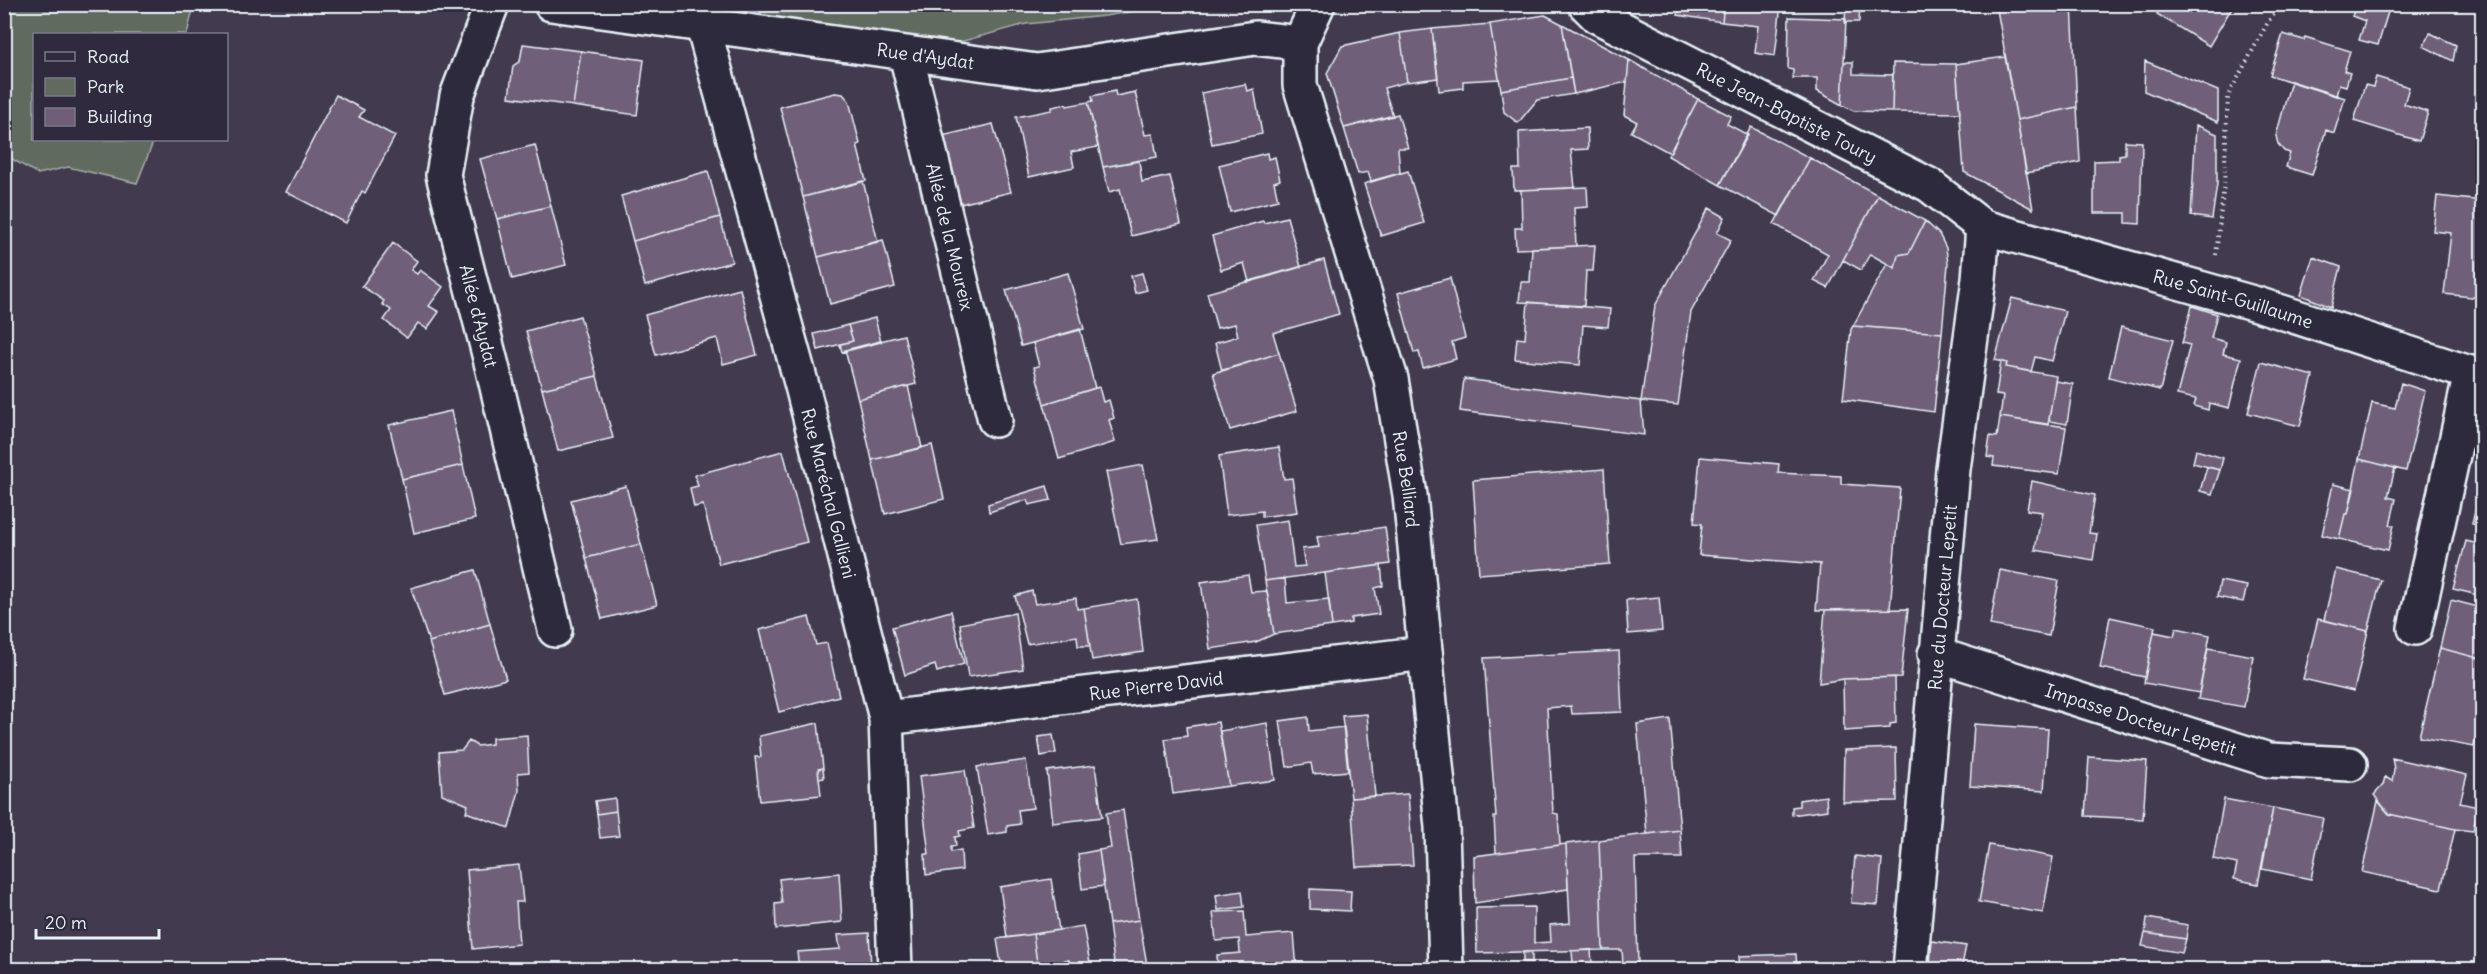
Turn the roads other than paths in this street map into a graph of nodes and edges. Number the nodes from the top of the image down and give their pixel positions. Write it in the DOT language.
graph roads {
  1 [pos="492,4"];
  2 [pos="551,4"];
  3 [pos="1317,4"];
  4 [pos="1585,4"];
  5 [pos="703,26"];
  6 [pos="1300,43"];
  7 [pos="906,54"];
  8 [pos="1983,227"];
  9 [pos="2477,375"];
  10 [pos="995,420"];
  11 [pos="2415,628"];
  12 [pos="555,630"];
  13 [pos="1425,653"];
  14 [pos="1935,654"];
  15 [pos="886,718"];
  16 [pos="2350,764"];
  17 [pos="896,969"];
  18 [pos="1446,969"];
  19 [pos="1910,969"];
  1 -- 12 [label="street, Allée d'Aydat"];
  2 -- 5 [label="street, Rue d'Aydat"];
  3 -- 6 [label="street, Rue Belliard"];
  4 -- 8 [label="street, Rue Jean-Baptiste Toury"];
  5 -- 7 [label="street, Rue d'Aydat"];
  5 -- 15 [label="street, Rue Maréchal Gallieni"];
  6 -- 7 [label="street, Rue d'Aydat"];
  6 -- 13 [label="street, Rue Belliard"];
  7 -- 10 [label="street, Allée de la Moureix"];
  8 -- 9 [label="street, Rue Saint-Guillaume"];
  8 -- 14 [label="street, Rue du Docteur Lepetit"];
  9 -- 11 [label="street"];
  13 -- 15 [label="street, Rue Pierre David"];
  13 -- 18 [label="street, Rue Belliard"];
  14 -- 16 [label="street, Impasse Docteur Lepetit"];
  14 -- 19 [label="street, Rue du Docteur Lepetit"];
  15 -- 17 [label="street, Rue Maréchal Gallieni"];
}
